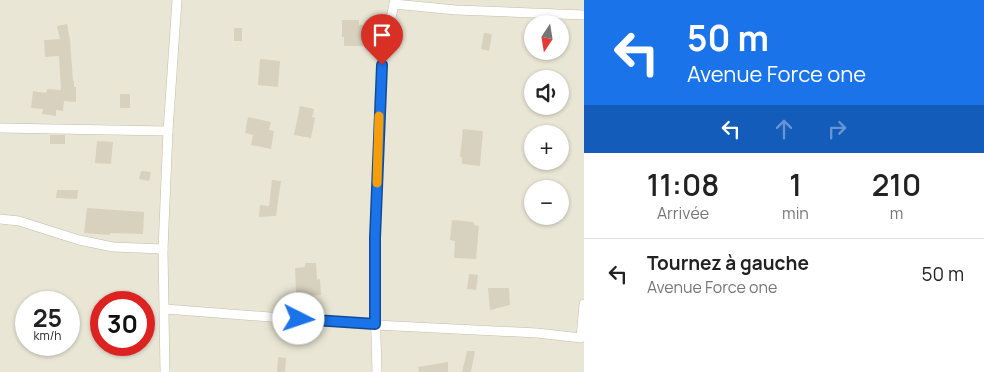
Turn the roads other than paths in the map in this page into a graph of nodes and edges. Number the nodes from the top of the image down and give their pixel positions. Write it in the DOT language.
graph roads {
  1 [pos="177,0"];
  2 [pos="394,2"];
  3 [pos="584,15"];
  4 [pos="0,128"];
  5 [pos="168,131"];
  6 [pos="0,219"];
  7 [pos="163,249"];
  8 [pos="584,304"];
  9 [pos="165,309"];
  10 [pos="375,324"];
  11 [pos="165,372"];
  12 [pos="377,372"];
  1 -- 5 [label="street"];
  2 -- 3 [label="street"];
  2 -- 10 [label="street"];
  4 -- 5 [label="street"];
  5 -- 7 [label="street"];
  6 -- 7 [label="street"];
  7 -- 9 [label="street"];
  8 -- 10 [label="street"];
  9 -- 10 [label="street"];
  9 -- 11 [label="street"];
  10 -- 12 [label="street"];
}
